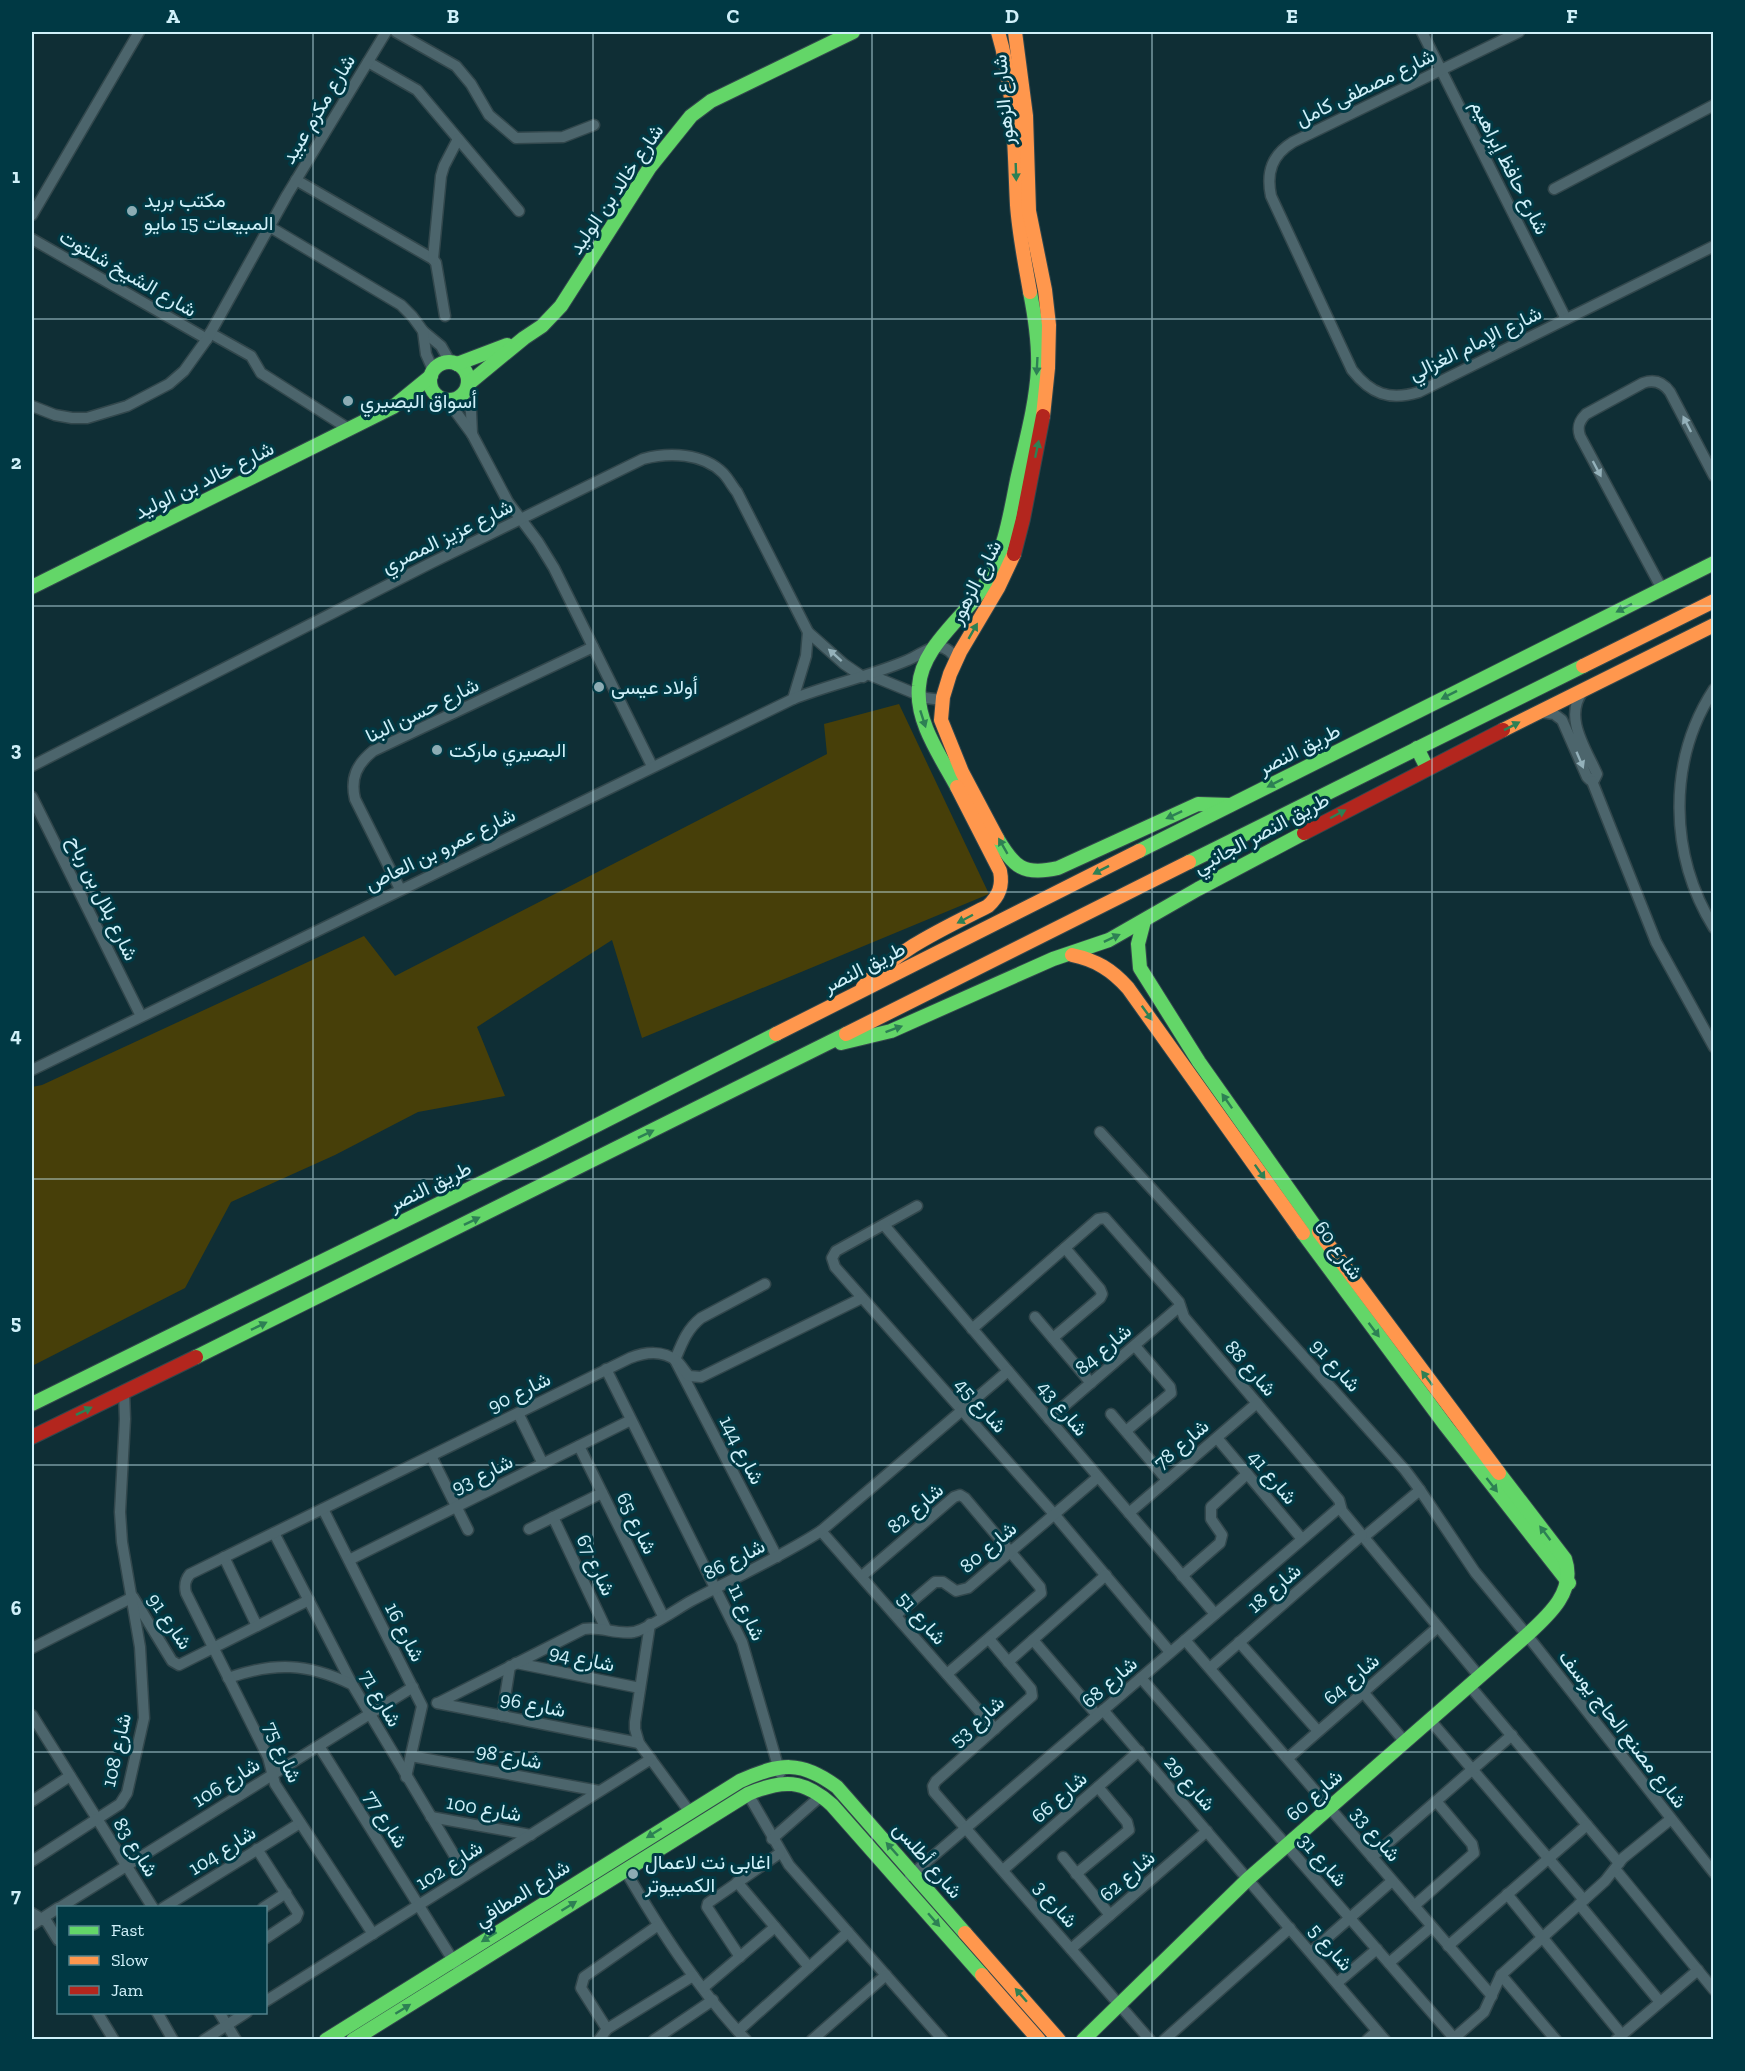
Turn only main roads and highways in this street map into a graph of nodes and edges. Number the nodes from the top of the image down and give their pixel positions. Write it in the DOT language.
graph roads {
  1 [pos="853,32"];
  2 [pos="998,32"];
  3 [pos="1015,32"];
  4 [pos="524,338"];
  5 [pos="454,363"];
  6 [pos="432,373"];
  7 [pos="467,387"];
  8 [pos="433,400"];
  9 [pos="393,407"];
  10 [pos="1713,563"];
  11 [pos="32,587"];
  12 [pos="1713,601"];
  13 [pos="1713,625"];
  14 [pos="1417,747"];
  15 [pos="1427,768"];
  16 [pos="1230,805"];
  17 [pos="1144,921"];
  18 [pos="1071,954"];
  19 [pos="860,991"];
  20 [pos="817,1049"];
  21 [pos="1194,1066"];
  22 [pos="430,1207"];
  23 [pos="399,1222"];
  24 [pos="442,1236"];
  25 [pos="412,1250"];
  26 [pos="32,1404"];
  27 [pos="32,1437"];
  28 [pos="740,1781"];
  29 [pos="748,1794"];
  30 [pos="1082,2039"];
  31 [pos="326,2040"];
  32 [pos="353,2040"];
  33 [pos="1039,2040"];
  34 [pos="1059,2040"];
  1 -- 4 [label="main road, شارع خالد بن الوليد"];
  2 -- 19 [label="main road, شارع الزهور, one-way"];
  16 -- 3 [label="main road, شارع الزهور, one-way"];
  4 -- 5 [label="main road, شارع خالد بن الوليد"];
  4 -- 7 [label="main road, شارع خالد بن الوليد"];
  5 -- 6 [label="main road"];
  5 -- 7 [label="main road"];
  6 -- 8 [label="main road"];
  6 -- 9 [label="main road, شارع خالد بن الوليد"];
  7 -- 8 [label="main road"];
  8 -- 9 [label="main road, شارع خالد بن الوليد"];
  9 -- 11 [label="main road, شارع خالد بن الوليد"];
  10 -- 16 [label="main road, طريق النصر, one-way"];
  12 -- 14 [label="main road"];
  15 -- 13 [label="main road, طريق النصر الجانبي, one-way"];
  14 -- 15 [label="main road"];
  14 -- 20 [label="main road"];
  17 -- 15 [label="main road, طريق النصر الجانبي, one-way"];
  16 -- 19 [label="main road, طريق النصر, one-way"];
  18 -- 17 [label="main road, طريق النصر الجانبي, one-way"];
  17 -- 21 [label="main road, شارع 60"];
  20 -- 18 [label="main road, طريق النصر الجانبي, one-way"];
  18 -- 21 [label="main road, شارع 60, one-way"];
  19 -- 22 [label="main road, طريق النصر"];
  24 -- 20 [label="main road, one-way"];
  21 -- 30 [label="main road, شارع 60"];
  22 -- 23 [label="main road, طريق النصر"];
  22 -- 24 [label="main road"];
  23 -- 25 [label="main road"];
  23 -- 26 [label="main road, طريق النصر"];
  24 -- 25 [label="main road"];
  27 -- 25 [label="main road, one-way"];
  28 -- 31 [label="main road, شارع المطافي, one-way"];
  34 -- 28 [label="main road, شارع أطلس, one-way"];
  32 -- 29 [label="main road, شارع المطافي, one-way"];
  29 -- 33 [label="main road, شارع أطلس, one-way"];
}
